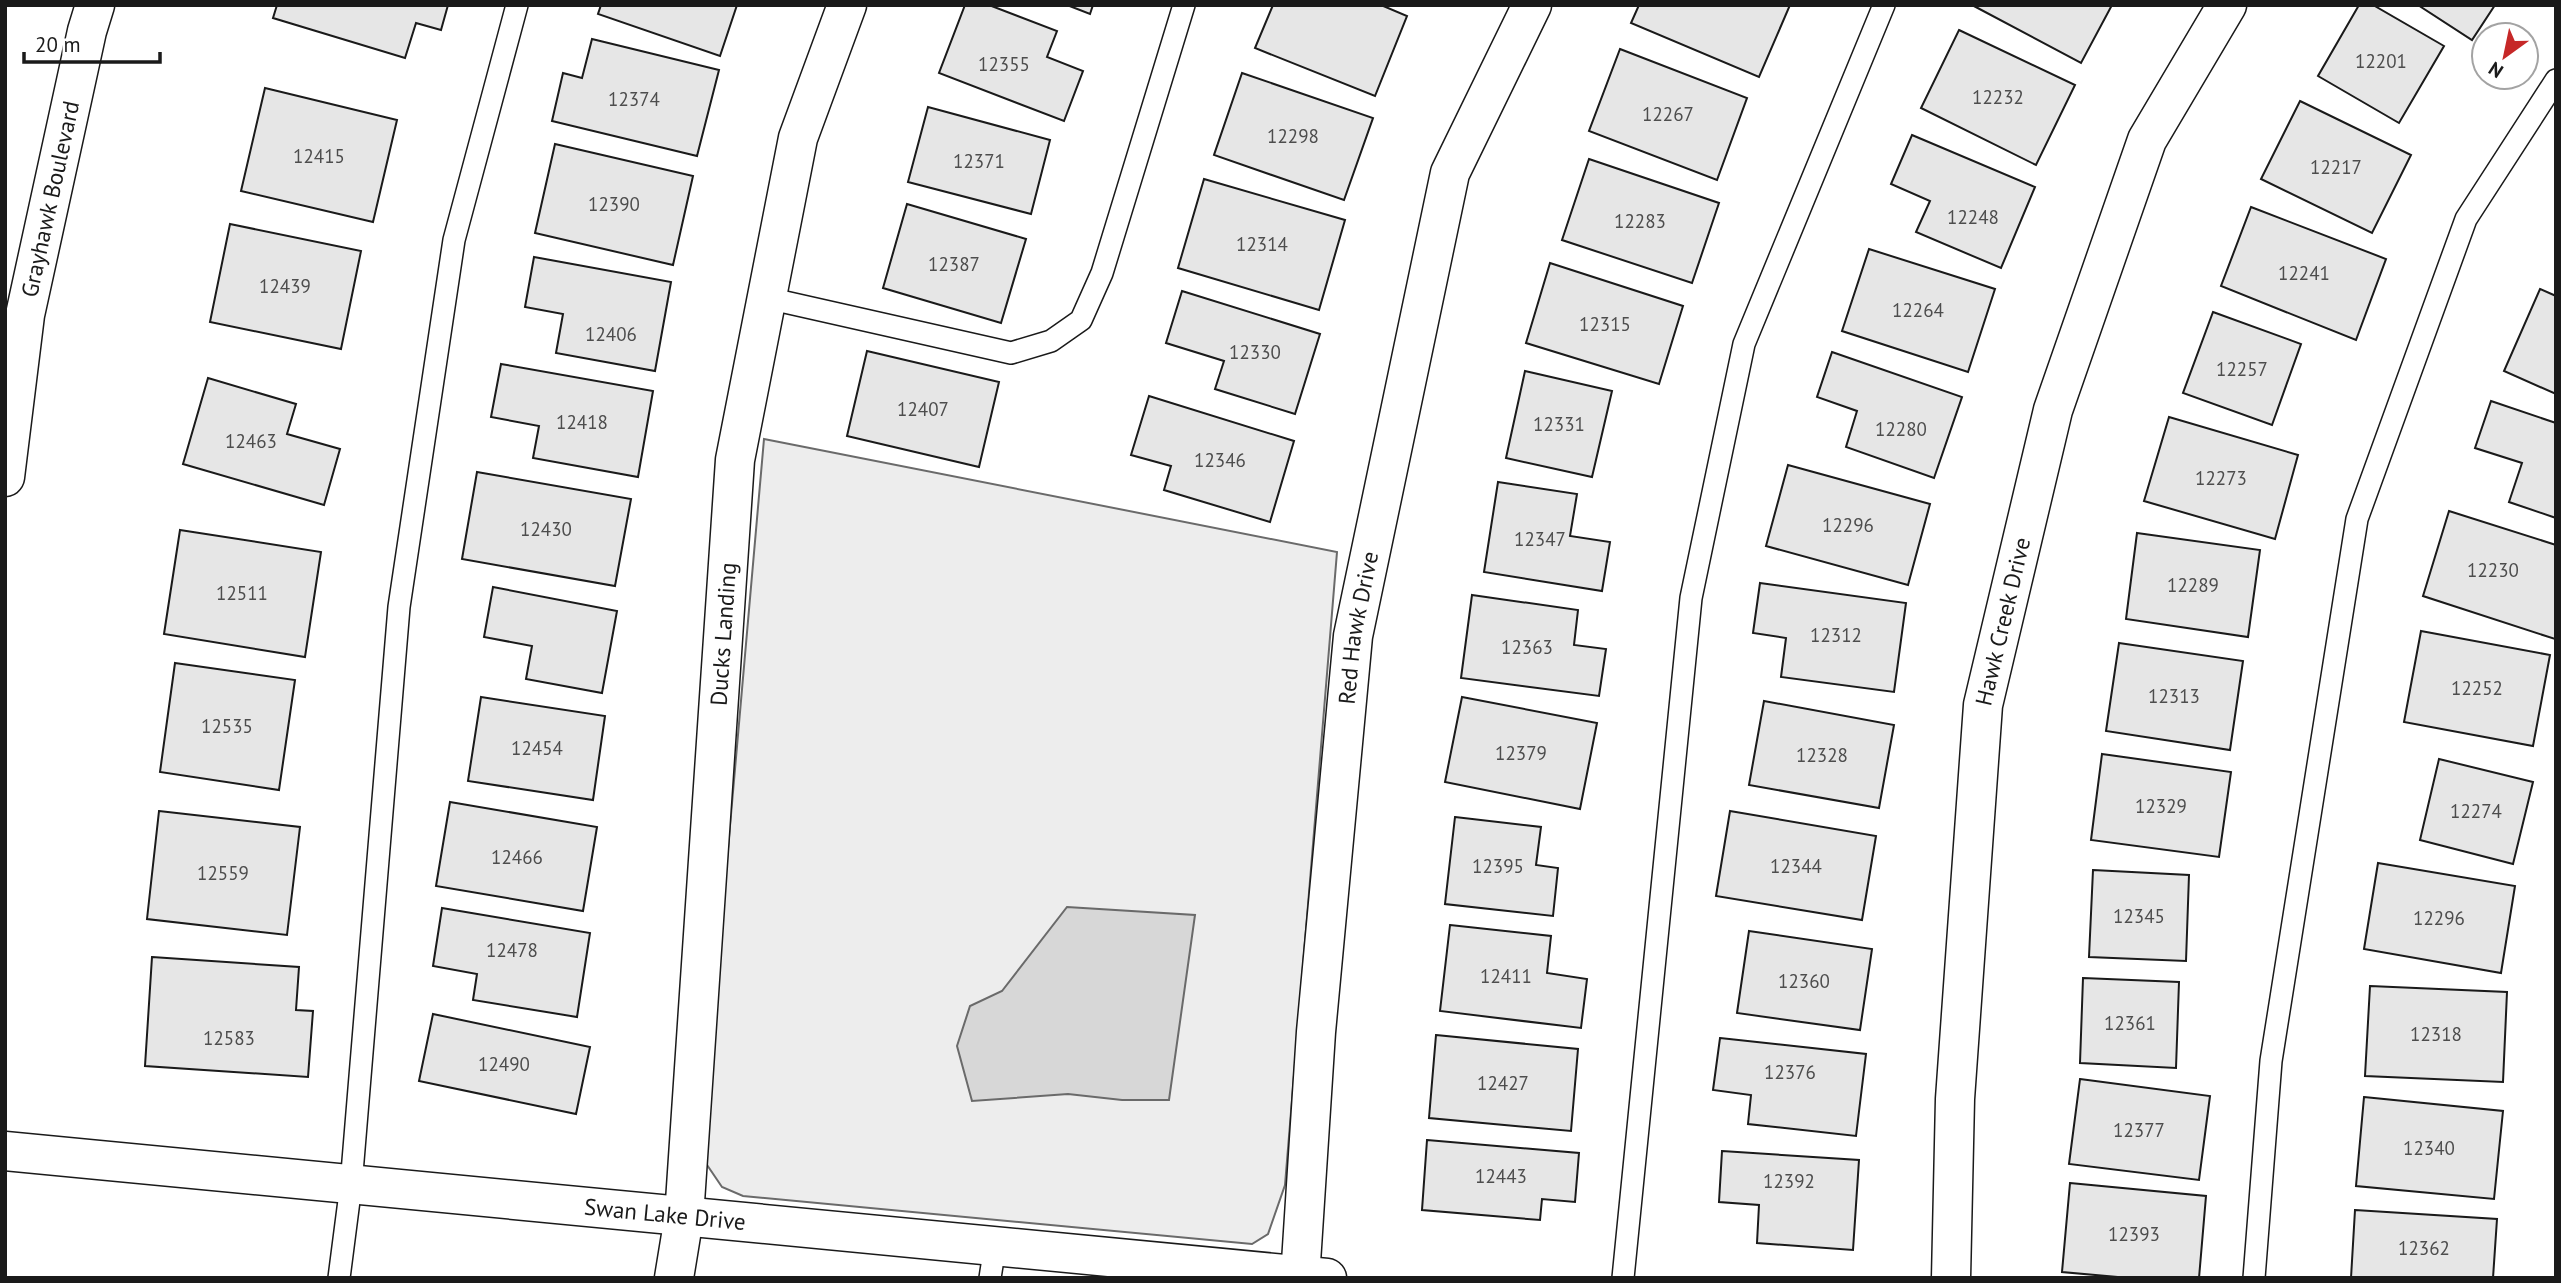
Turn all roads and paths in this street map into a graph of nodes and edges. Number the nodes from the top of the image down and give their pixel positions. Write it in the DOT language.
graph roads {
  1 [pos="95,5"];
  2 [pos="517,5"];
  3 [pos="847,5"];
  4 [pos="1184,5"];
  5 [pos="1532,5"];
  6 [pos="1884,5"];
  7 [pos="2227,5"];
  8 [pos="2556,80"];
  9 [pos="767,298"];
  10 [pos="5,477"];
  11 [pos="5,1151"];
  12 [pos="351,1185"];
  13 [pos="684,1217"];
  14 [pos="993,1262"];
  15 [pos="1309,1277"];
  16 [pos="339,1278"];
  17 [pos="674,1278"];
  18 [pos="1623,1278"];
  19 [pos="1951,1278"];
  20 [pos="2254,1278"];
  1 -- 10 [label="street, Grayhawk Boulevard"];
  2 -- 12 [label="lane"];
  3 -- 9 [label="street, Ducks Landing"];
  4 -- 9 [label="lane"];
  5 -- 15 [label="street, Red Hawk Drive"];
  6 -- 18 [label="lane"];
  7 -- 19 [label="street, Hawk Creek Drive"];
  8 -- 20 [label="lane"];
  9 -- 13 [label="street, Ducks Landing"];
  11 -- 12 [label="street, Swan Lake Drive"];
  12 -- 13 [label="street, Swan Lake Drive"];
  12 -- 16 [label="lane"];
  13 -- 14 [label="street, Swan Lake Drive"];
  13 -- 17 [label="street, Ducks Landing"];
  14 -- 15 [label="street, Swan Lake Drive"];
}
